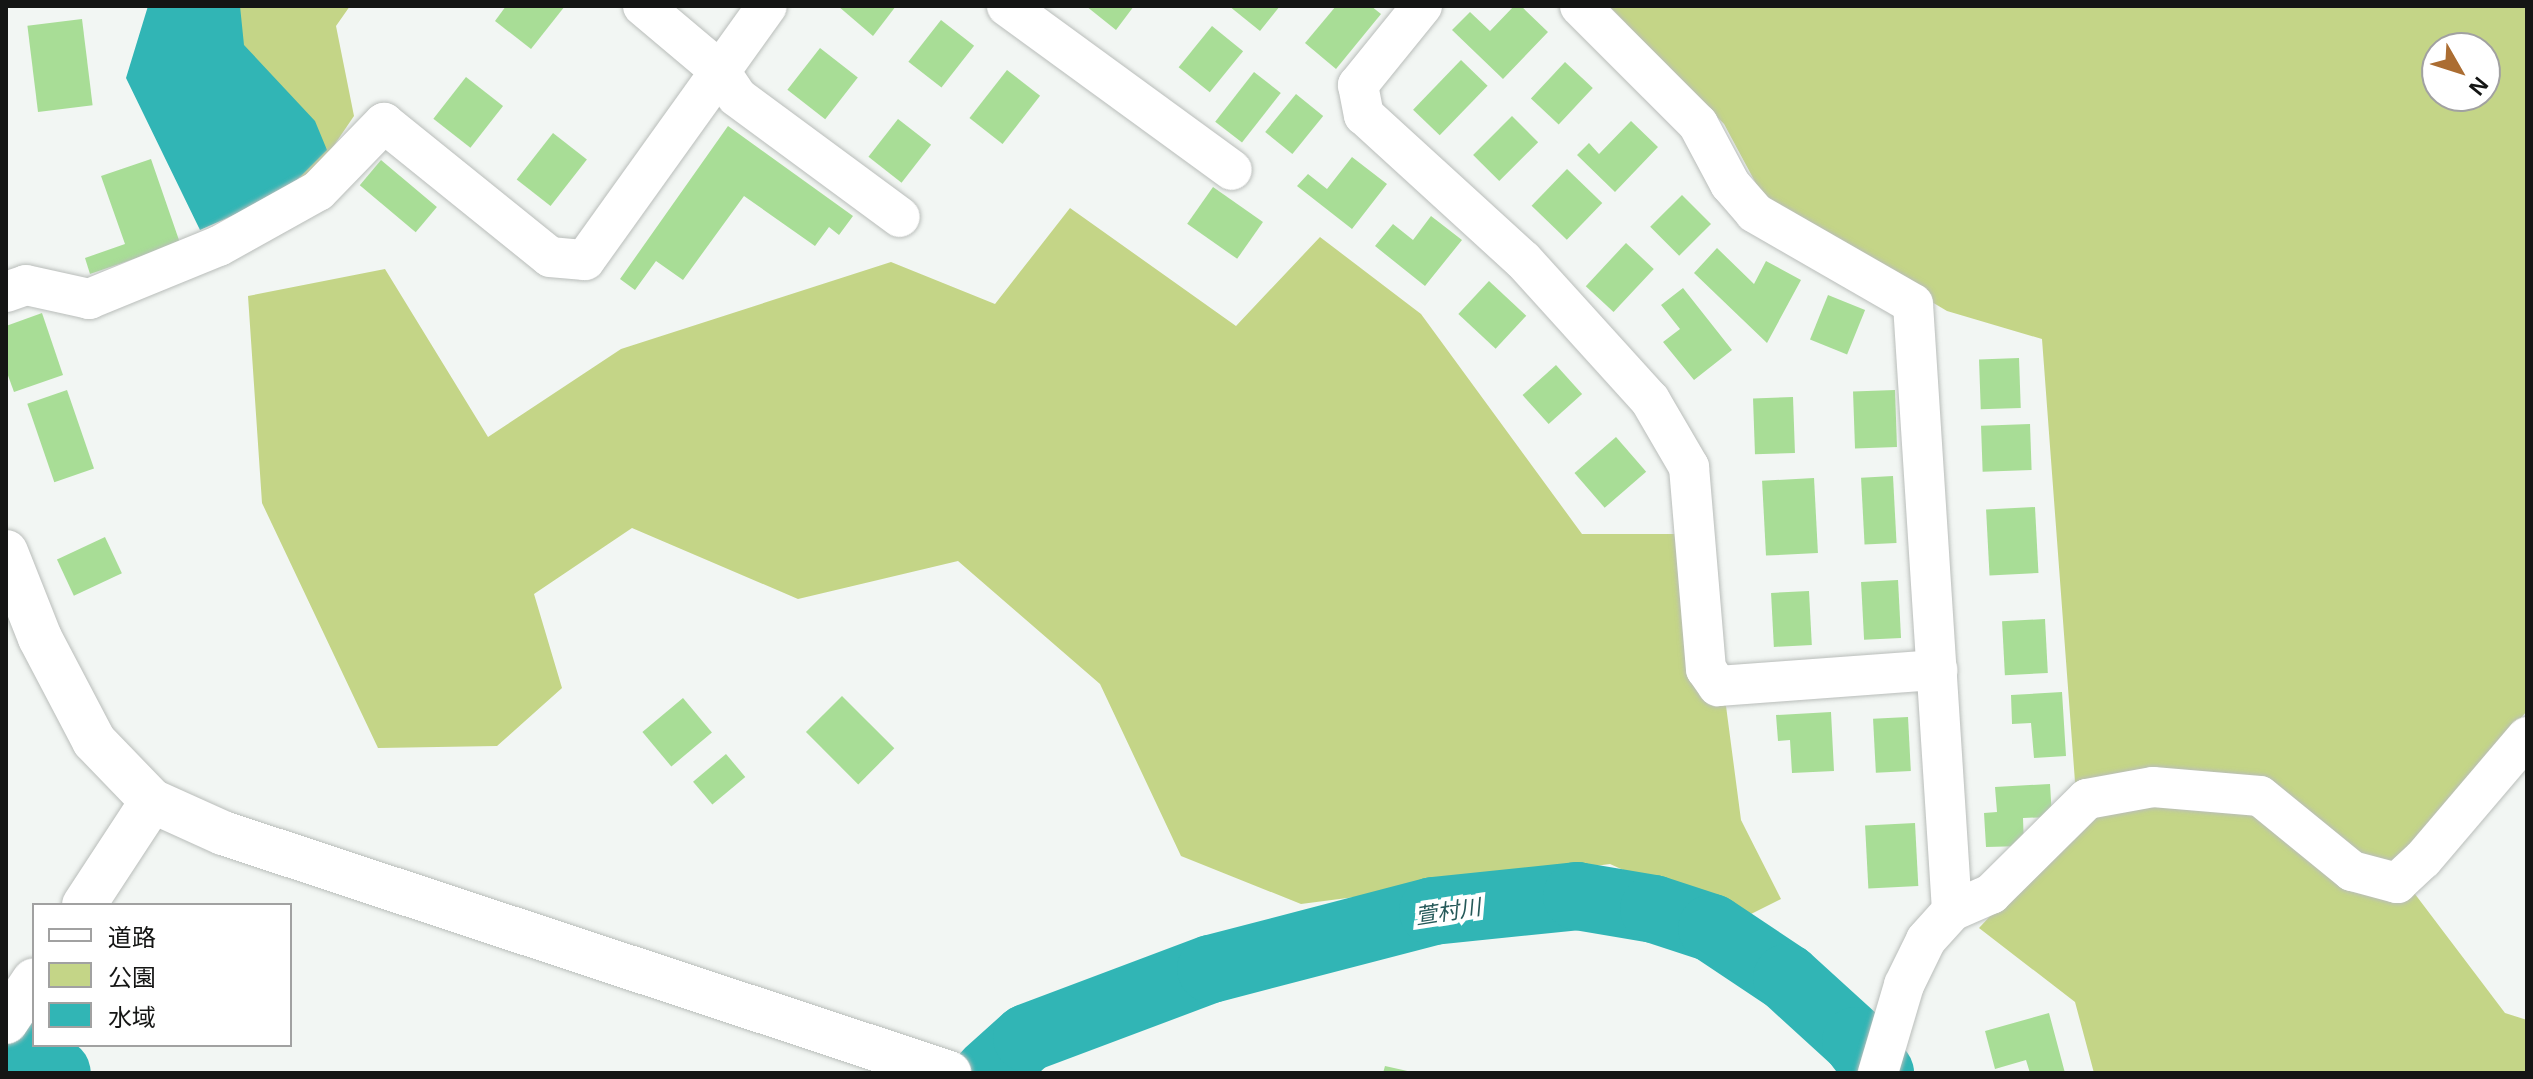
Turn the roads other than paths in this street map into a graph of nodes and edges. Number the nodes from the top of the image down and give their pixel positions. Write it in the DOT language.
graph roads {
  1 [pos="643,6"];
  2 [pos="767,6"];
  3 [pos="1007,6"];
  4 [pos="1422,6"];
  5 [pos="1580,6"];
  6 [pos="719,70"];
  7 [pos="1232,170"];
  8 [pos="900,217"];
  9 [pos="6,292"];
  10 [pos="6,552"];
  11 [pos="1937,670"];
  12 [pos="2527,737"];
  13 [pos="152,801"];
  14 [pos="85,903"];
  15 [pos="1952,911"];
  16 [pos="949,1073"];
  17 [pos="1878,1073"];
  1 -- 6 [label="street"];
  2 -- 6 [label="street"];
  3 -- 7 [label="street"];
  4 -- 11 [label="street"];
  5 -- 11 [label="street"];
  6 -- 8 [label="street"];
  6 -- 9 [label="street"];
  10 -- 13 [label="street"];
  11 -- 15 [label="street"];
  12 -- 15 [label="street"];
  13 -- 14 [label="street"];
  13 -- 16 [label="street"];
  15 -- 17 [label="street"];
}
